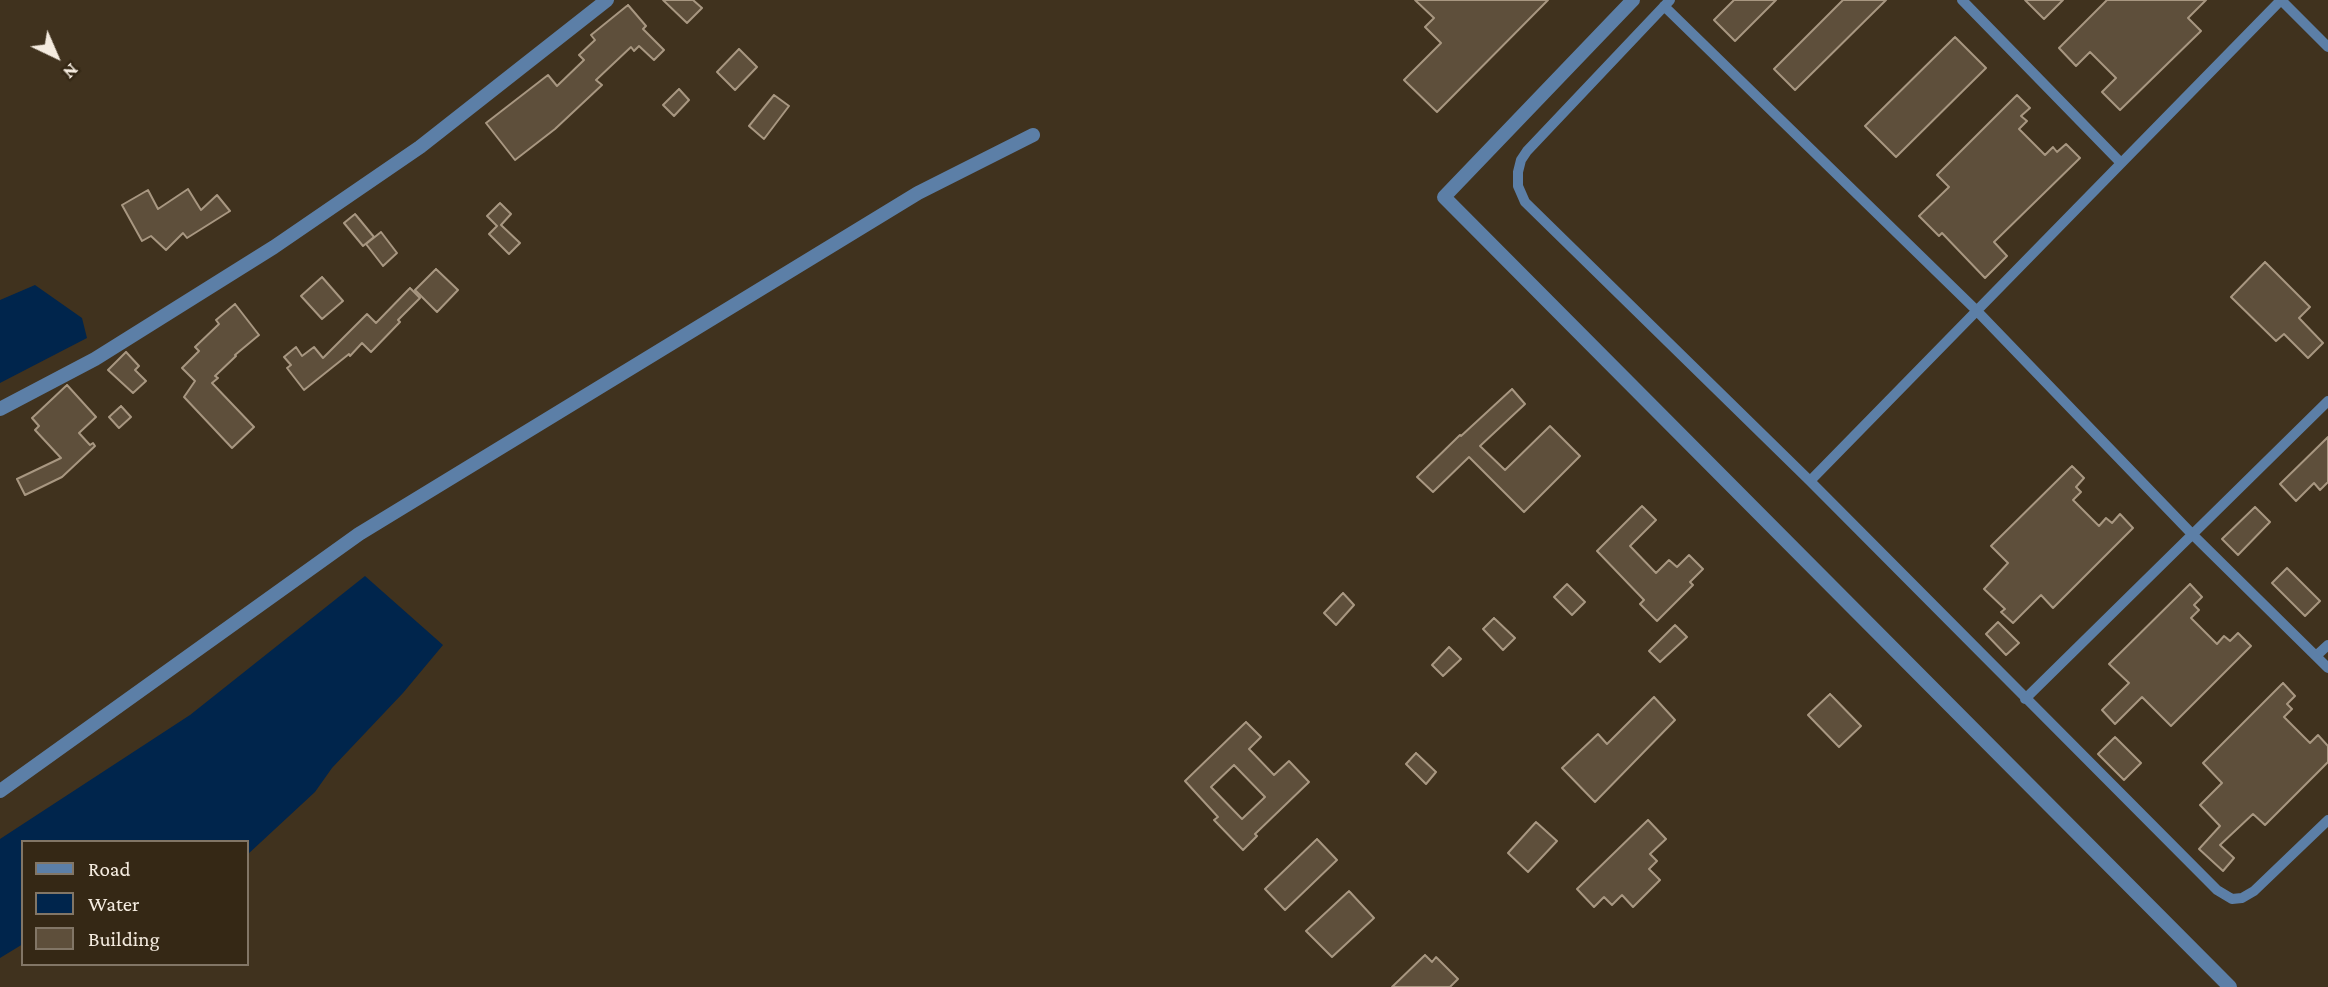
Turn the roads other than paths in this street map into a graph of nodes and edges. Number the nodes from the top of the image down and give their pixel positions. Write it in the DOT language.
graph roads {
  1 [pos="607,0"];
  2 [pos="1633,0"];
  3 [pos="1962,0"];
  4 [pos="1667,3"];
  5 [pos="2328,47"];
  6 [pos="1033,135"];
  7 [pos="2122,163"];
  8 [pos="1976,310"];
  9 [pos="2328,401"];
  10 [pos="0,409"];
  11 [pos="1810,481"];
  12 [pos="2192,533"];
  13 [pos="2328,645"];
  14 [pos="2316,656"];
  15 [pos="2328,668"];
  16 [pos="2025,699"];
  17 [pos="0,791"];
  18 [pos="2328,820"];
  19 [pos="2230,987"];
  1 -- 10 [label="street"];
  2 -- 19 [label="street"];
  3 -- 7 [label="lane"];
  4 -- 8 [label="lane"];
  4 -- 11 [label="lane"];
  5 -- 7 [label="lane"];
  6 -- 17 [label="street"];
  7 -- 8 [label="lane"];
  8 -- 11 [label="lane"];
  8 -- 12 [label="lane"];
  9 -- 12 [label="lane"];
  11 -- 16 [label="lane"];
  12 -- 14 [label="lane"];
  12 -- 16 [label="lane"];
  13 -- 14 [label="lane"];
  14 -- 15 [label="lane"];
  16 -- 18 [label="lane"];
}
